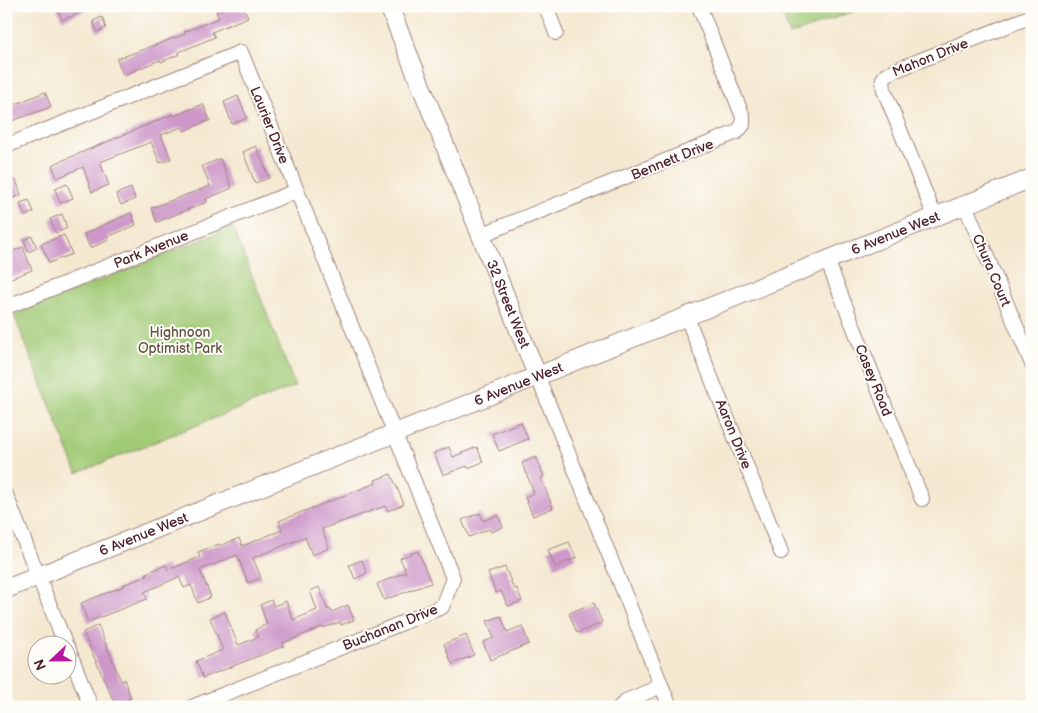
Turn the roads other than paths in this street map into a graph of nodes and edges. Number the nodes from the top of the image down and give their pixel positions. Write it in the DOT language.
graph roads {
  1 [pos="389,6"];
  2 [pos="546,6"];
  3 [pos="699,6"];
  4 [pos="1032,16"];
  5 [pos="556,33"];
  6 [pos="6,146"];
  7 [pos="1032,178"];
  8 [pos="296,191"];
  9 [pos="965,205"];
  10 [pos="935,216"];
  11 [pos="481,236"];
  12 [pos="826,260"];
  13 [pos="6,307"];
  14 [pos="686,316"];
  15 [pos="1032,364"];
  16 [pos="537,375"];
  17 [pos="393,433"];
  18 [pos="6,495"];
  19 [pos="922,500"];
  20 [pos="781,552"];
  21 [pos="38,576"];
  22 [pos="6,589"];
  23 [pos="63,636"];
  24 [pos="78,674"];
  25 [pos="661,686"];
  26 [pos="91,707"];
  27 [pos="192,707"];
  28 [pos="620,707"];
  29 [pos="670,707"];
  1 -- 11 [label="street, 32 Street West"];
  2 -- 5 [label="street"];
  3 -- 11 [label="street, Bennett Drive"];
  4 -- 10 [label="street, Mahon Drive"];
  6 -- 8 [label="street, Laurier Drive"];
  7 -- 9 [label="street, 6 Avenue West"];
  8 -- 13 [label="street, Park Avenue"];
  8 -- 17 [label="street, Laurier Drive"];
  9 -- 10 [label="street, 6 Avenue West"];
  9 -- 15 [label="street, Chura Court"];
  10 -- 12 [label="street, 6 Avenue West"];
  11 -- 16 [label="street, 32 Street West"];
  12 -- 14 [label="street, 6 Avenue West"];
  12 -- 19 [label="street, Casey Road"];
  14 -- 16 [label="street, 6 Avenue West"];
  14 -- 20 [label="street, Aaron Drive"];
  16 -- 17 [label="street, 6 Avenue West"];
  16 -- 25 [label="street, 32 Street West"];
  17 -- 21 [label="street, 6 Avenue West"];
  17 -- 27 [label="street, Buchanan Drive"];
  18 -- 21 [label="street"];
  21 -- 22 [label="street, 6 Avenue West"];
  21 -- 23 [label="street"];
  24 -- 26 [label="street"];
  25 -- 28 [label="street"];
  25 -- 29 [label="street, 32 Street West"];
}
